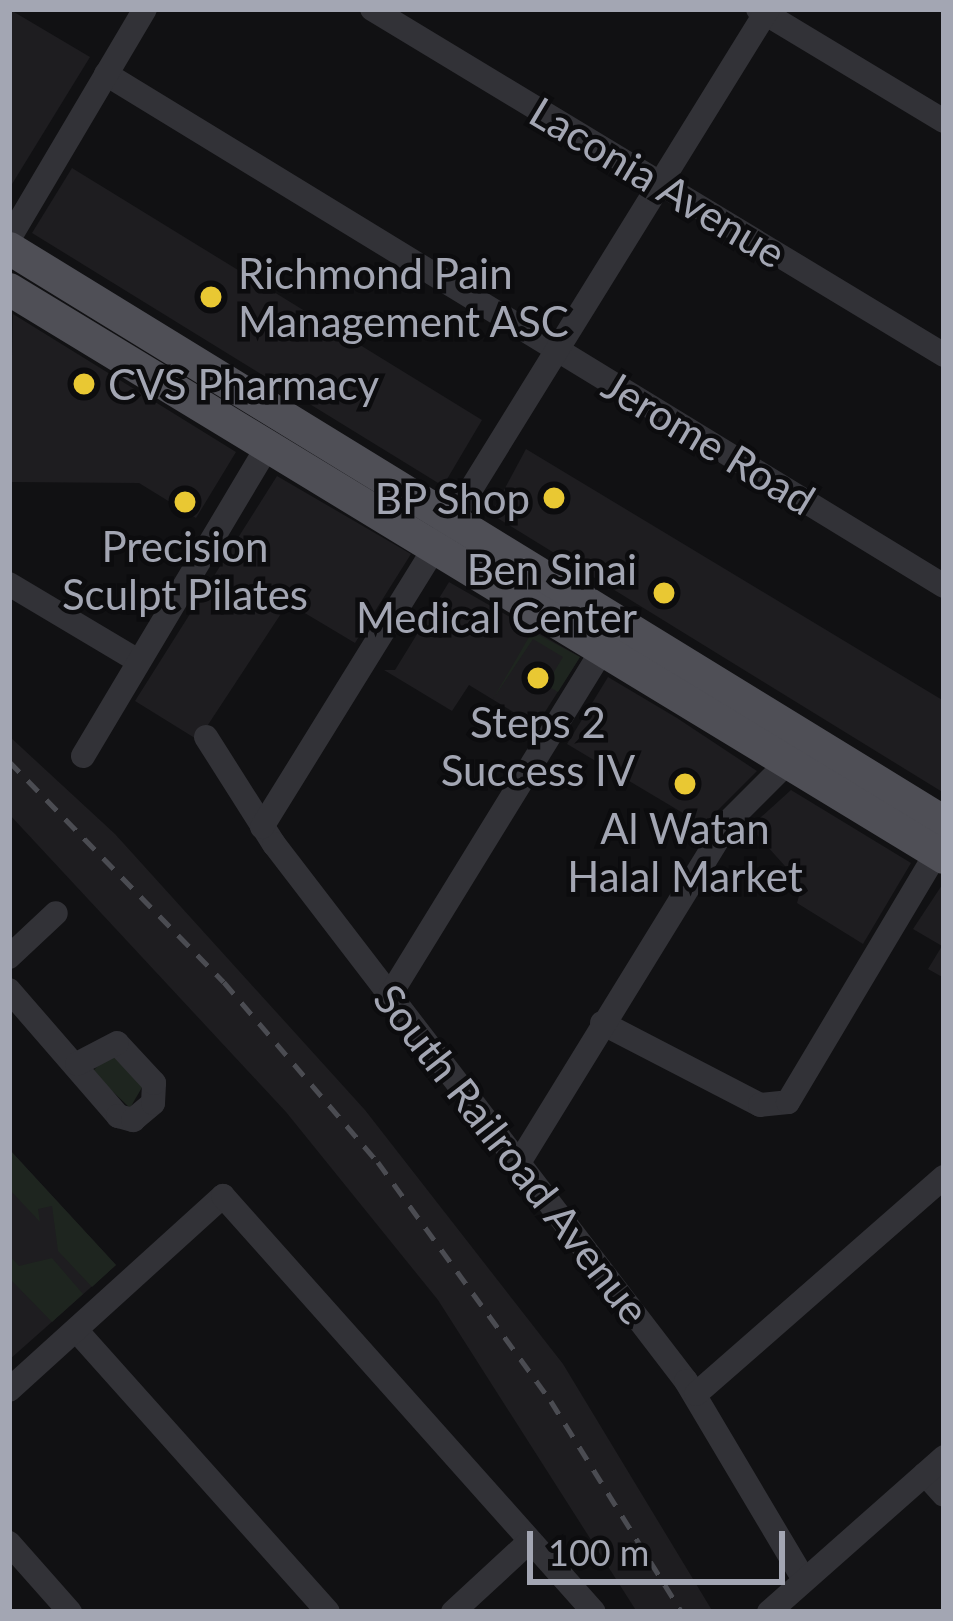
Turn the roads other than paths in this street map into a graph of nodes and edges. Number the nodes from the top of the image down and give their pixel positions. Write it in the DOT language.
graph roads {
  1 [pos="145,9"];
  2 [pos="372,9"];
  3 [pos="764,10"];
  4 [pos="106,74"];
  5 [pos="941,114"];
  6 [pos="662,184"];
  7 [pos="9,239"];
  8 [pos="9,248"];
  9 [pos="9,289"];
  10 [pos="560,350"];
  11 [pos="944,355"];
  12 [pos="267,447"];
  13 [pos="445,533"];
  14 [pos="9,584"];
  15 [pos="944,586"];
  16 [pos="603,649"];
  17 [pos="137,661"];
  18 [pos="206,737"];
  19 [pos="83,756"];
  20 [pos="788,763"];
  21 [pos="262,827"];
  22 [pos="942,843"];
  23 [pos="56,913"];
  24 [pos="9,957"];
  25 [pos="9,990"];
  26 [pos="390,994"];
  27 [pos="602,1023"];
  28 [pos="77,1064"];
  29 [pos="520,1161"];
  30 [pos="944,1177"];
  31 [pos="76,1330"];
  32 [pos="9,1390"];
  33 [pos="696,1394"];
  34 [pos="934,1465"];
  35 [pos="944,1495"];
  36 [pos="530,1541"];
  37 [pos="9,1543"];
  38 [pos="804,1580"];
  39 [pos="70,1612"];
  40 [pos="328,1612"];
  41 [pos="453,1612"];
  42 [pos="594,1612"];
  43 [pos="769,1612"];
  1 -- 4 [label="street"];
  2 -- 6 [label="street, Laconia Avenue"];
  3 -- 5 [label="street"];
  3 -- 6 [label="street"];
  4 -- 7 [label="street"];
  4 -- 10 [label="street, Jerome Road"];
  6 -- 10 [label="street"];
  6 -- 11 [label="street, Laconia Avenue"];
  8 -- 13 [label="main road"];
  9 -- 12 [label="main road"];
  10 -- 13 [label="street"];
  10 -- 15 [label="street, Jerome Road"];
  12 -- 13 [label="main road"];
  12 -- 17 [label="street"];
  13 -- 16 [label="main road"];
  13 -- 21 [label="street"];
  13 -- 22 [label="main road"];
  14 -- 17 [label="street"];
  16 -- 20 [label="main road"];
  16 -- 26 [label="street"];
  17 -- 19 [label="street"];
  18 -- 21 [label="street, South Railroad Avenue"];
  20 -- 22 [label="main road"];
  20 -- 27 [label="street"];
  21 -- 26 [label="street, South Railroad Avenue"];
  22 -- 27 [label="street"];
  23 -- 24 [label="street"];
  25 -- 28 [label="street"];
  26 -- 29 [label="street, South Railroad Avenue"];
  27 -- 29 [label="street"];
  29 -- 33 [label="street, South Railroad Avenue"];
  30 -- 33 [label="street"];
  31 -- 32 [label="street"];
  31 -- 36 [label="street"];
  31 -- 40 [label="street"];
  33 -- 38 [label="street, South Railroad Avenue"];
  34 -- 35 [label="street"];
  34 -- 38 [label="street"];
  36 -- 41 [label="street"];
  36 -- 42 [label="street"];
  37 -- 39 [label="street"];
  38 -- 43 [label="street"];
}
